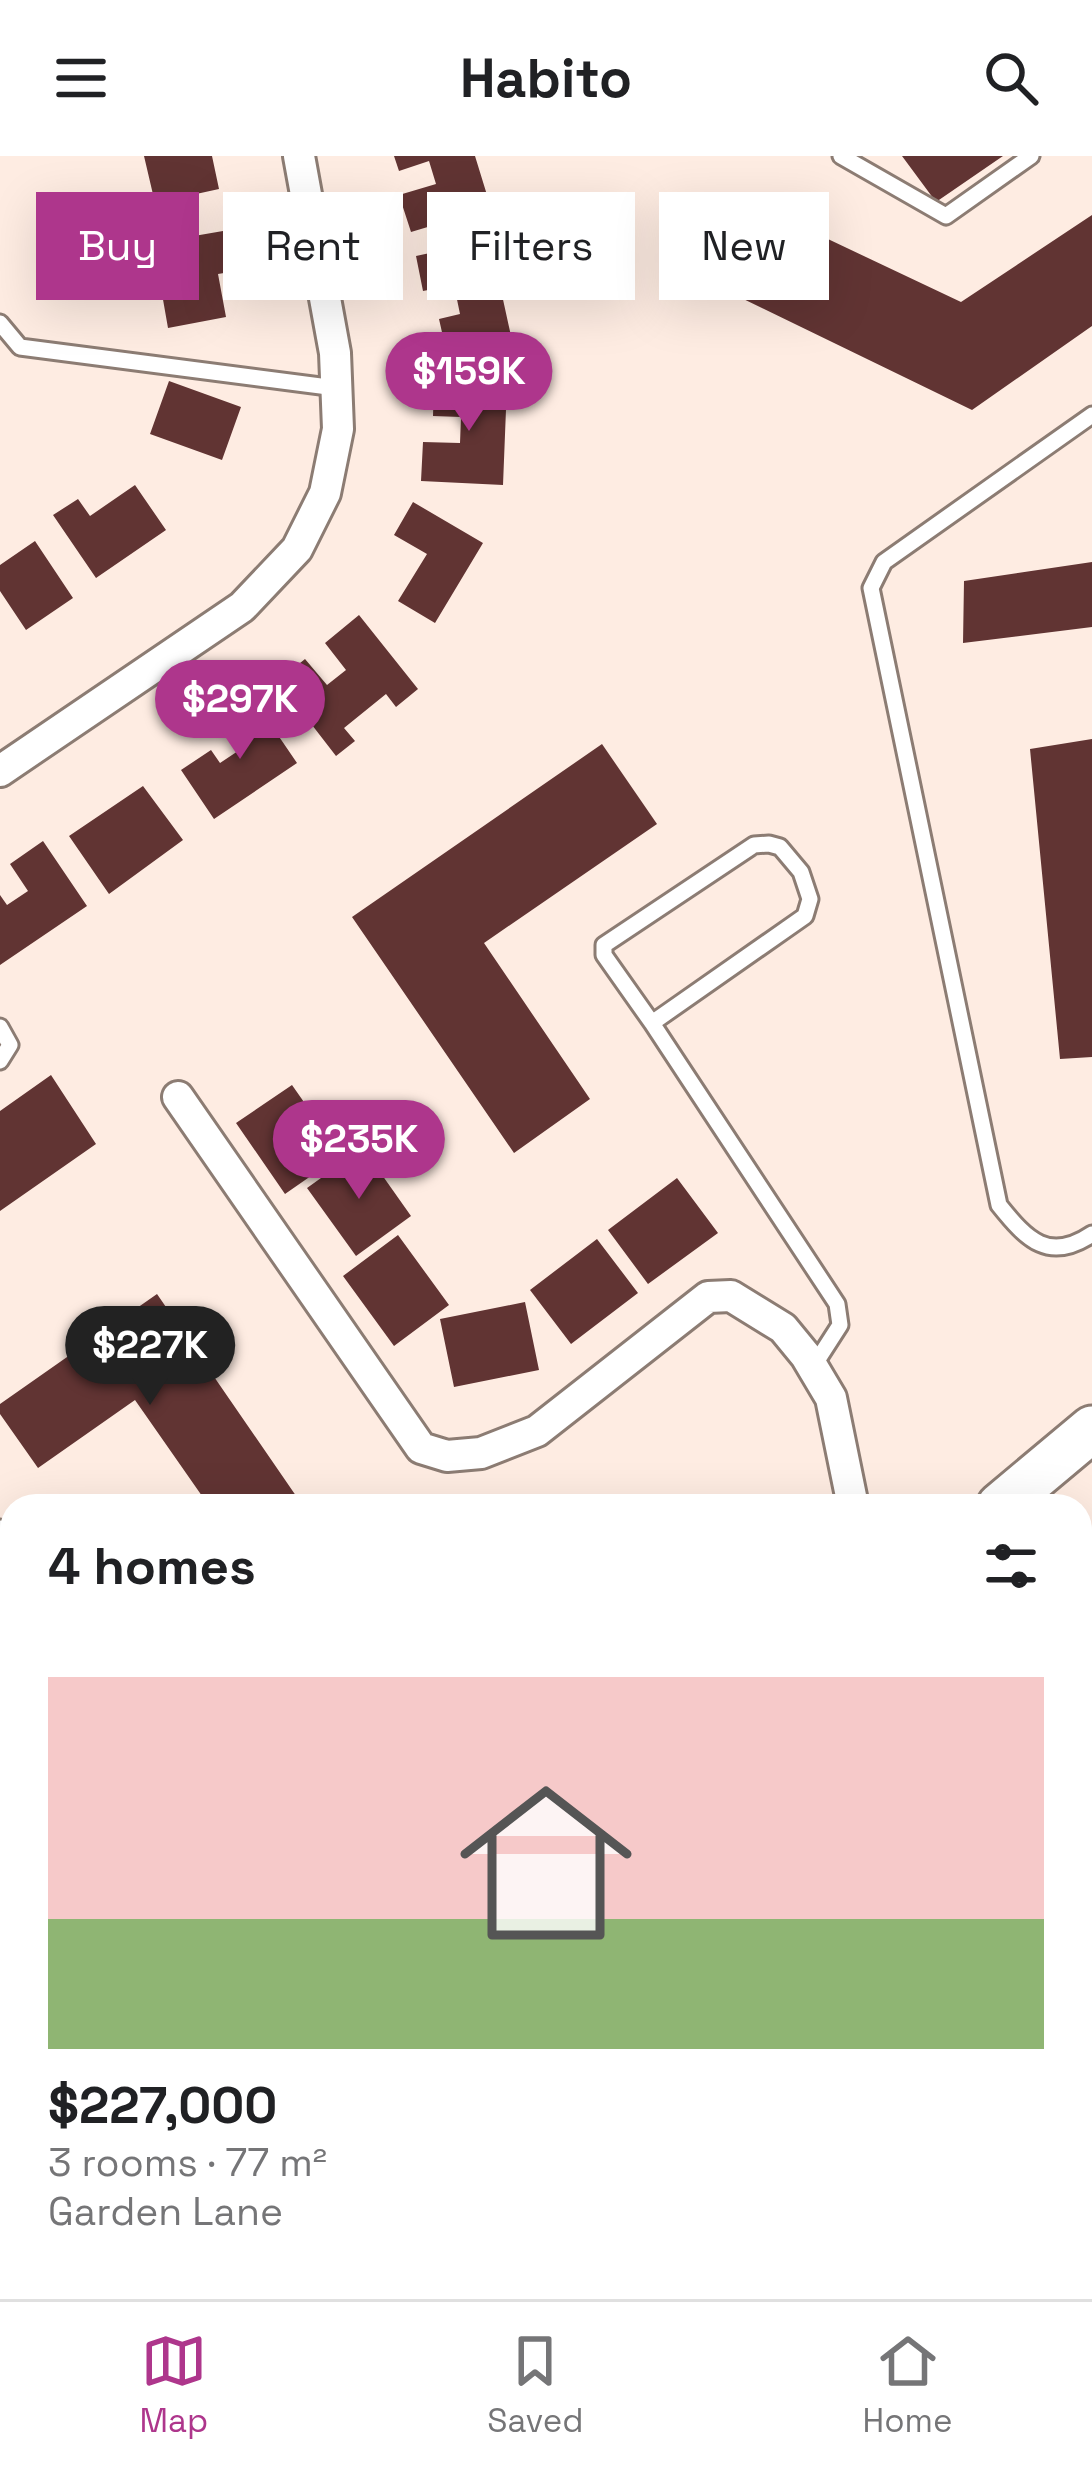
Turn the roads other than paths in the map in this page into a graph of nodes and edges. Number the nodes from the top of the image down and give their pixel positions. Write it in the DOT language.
graph roads {
  1 [pos="299,156"];
  2 [pos="841,156"];
  3 [pos="1031,156"];
  4 [pos="0,323"];
  5 [pos="336,388"];
  6 [pos="1092,415"];
  7 [pos="0,771"];
  8 [pos="652,1023"];
  9 [pos="0,1027"];
  10 [pos="0,1061"];
  11 [pos="178,1097"];
  12 [pos="1092,1234"];
  13 [pos="813,1367"];
  14 [pos="1092,1429"];
  15 [pos="849,1494"];
  16 [pos="1014,1494"];
  1 -- 5 [label="street"];
  2 -- 3 [label="lane"];
  4 -- 5 [label="lane"];
  5 -- 7 [label="street"];
  6 -- 12 [label="lane"];
  8 -- 8 [label="lane"];
  8 -- 13 [label="lane"];
  9 -- 10 [label="lane"];
  11 -- 13 [label="street"];
  13 -- 15 [label="street"];
  14 -- 16 [label="main road"];
}
